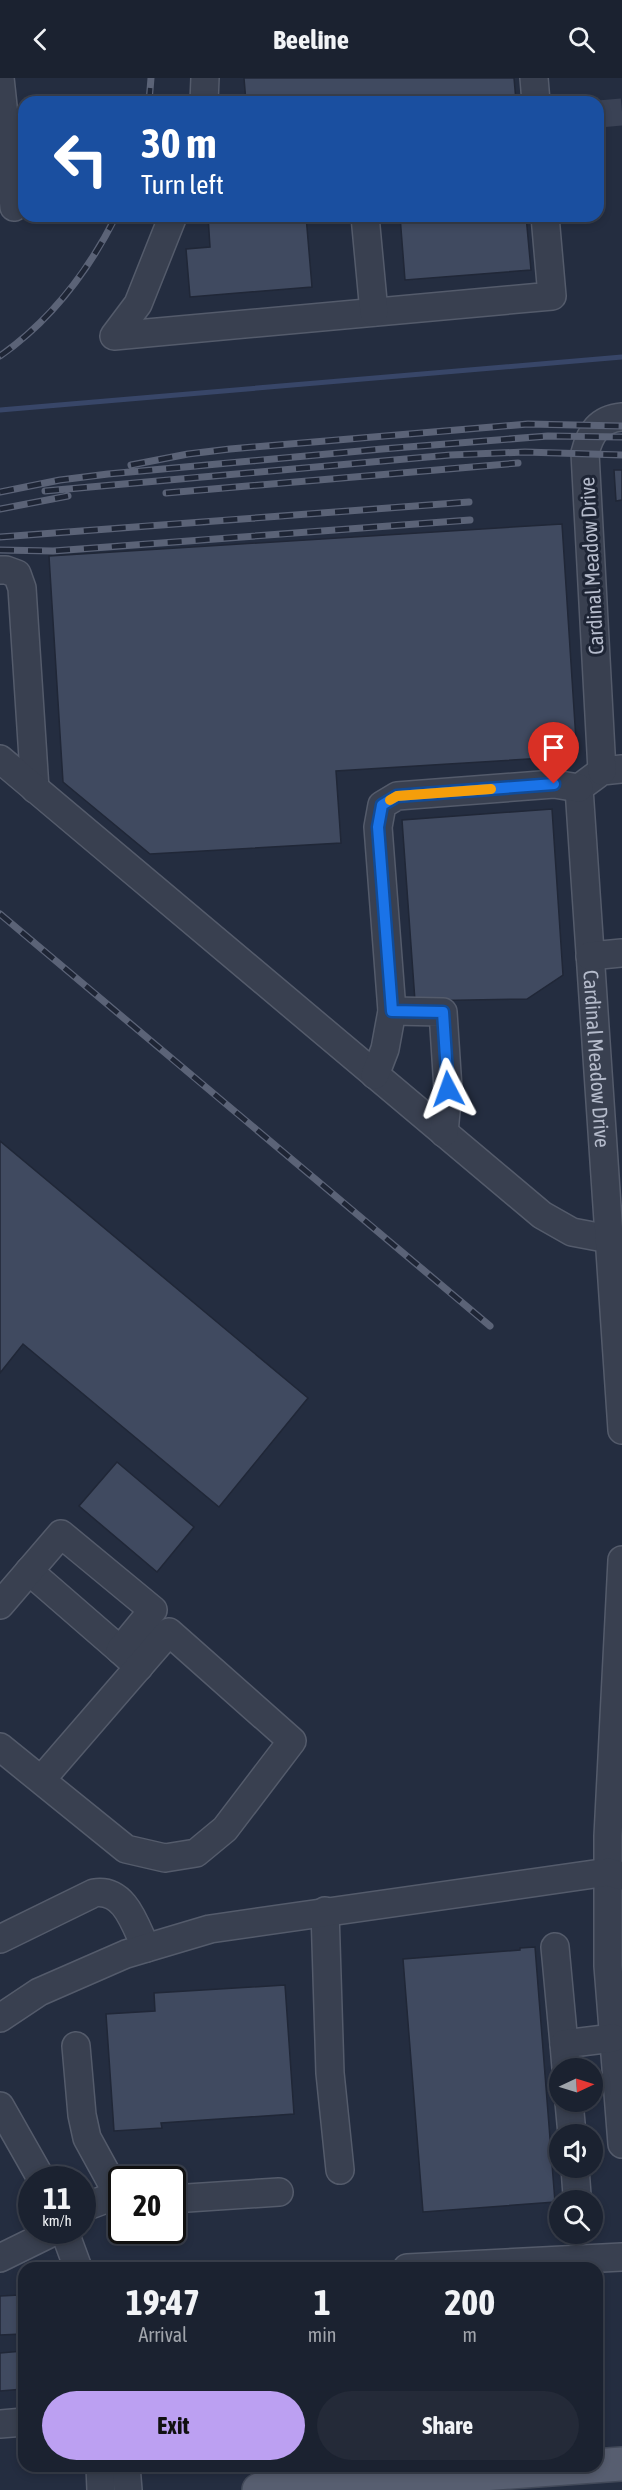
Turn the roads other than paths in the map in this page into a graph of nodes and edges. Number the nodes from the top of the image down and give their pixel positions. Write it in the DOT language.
graph roads {
  1 [pos="0,78"];
  2 [pos="205,78"];
  3 [pos="534,78"];
  4 [pos="204,96"];
  5 [pos="536,96"];
  6 [pos="14,207"];
  7 [pos="171,222"];
  8 [pos="366,222"];
  9 [pos="546,222"];
  10 [pos="374,312"];
  11 [pos="622,417"];
  12 [pos="0,570"];
  13 [pos="0,759"];
  14 [pos="612,770"];
  15 [pos="579,788"];
  16 [pos="35,789"];
  17 [pos="622,952"];
  18 [pos="590,956"];
  19 [pos="392,1011"];
  20 [pos="375,1075"];
  21 [pos="444,1133"];
  22 [pos="609,1239"];
  23 [pos="622,1430"];
  24 [pos="622,1560"];
  25 [pos="29,1571"];
  26 [pos="0,1605"];
  27 [pos="620,1621"];
  28 [pos="130,1658"];
  29 [pos="0,1747"];
  30 [pos="41,1780"];
  31 [pos="615,1874"];
  32 [pos="325,1911"];
  33 [pos="0,1939"];
  34 [pos="555,1947"];
  35 [pos="146,1948"];
  36 [pos="0,2018"];
  37 [pos="614,2038"];
  38 [pos="76,2046"];
  39 [pos="565,2056"];
  40 [pos="0,2106"];
  41 [pos="622,2144"];
  42 [pos="34,2166"];
  43 [pos="340,2170"];
  44 [pos="108,2176"];
  45 [pos="279,2192"];
  46 [pos="186,2198"];
  47 [pos="28,2244"];
  48 [pos="69,2244"];
  49 [pos="622,2257"];
  50 [pos="0,2258"];
  51 [pos="76,2262"];
  52 [pos="583,2262"];
  53 [pos="18,2422"];
  54 [pos="0,2424"];
  55 [pos="622,2464"];
  56 [pos="603,2466"];
  57 [pos="100,2472"];
  58 [pos="126,2472"];
  59 [pos="533,2472"];
  60 [pos="376,2486"];
  61 [pos="101,2490"];
  62 [pos="128,2490"];
  63 [pos="259,2490"];
  1 -- 6 [label="street"];
  2 -- 4 [label="street"];
  3 -- 5 [label="street"];
  7 -- 10 [label="street"];
  8 -- 10 [label="street"];
  9 -- 10 [label="street"];
  11 -- 14 [label="street, Cardinal Meadow Drive"];
  12 -- 16 [label="street"];
  13 -- 16 [label="street"];
  14 -- 15 [label="street, Cardinal Meadow Drive"];
  15 -- 18 [label="street, Cardinal Meadow Drive"];
  15 -- 19 [label="street"];
  16 -- 20 [label="street"];
  17 -- 18 [label="street"];
  18 -- 22 [label="street, Cardinal Meadow Drive"];
  19 -- 20 [label="street"];
  19 -- 21 [label="street"];
  20 -- 21 [label="street"];
  21 -- 22 [label="street"];
  22 -- 23 [label="street, Cardinal Meadow Drive"];
  24 -- 27 [label="street"];
  25 -- 26 [label="street"];
  25 -- 28 [label="street"];
  25 -- 28 [label="street"];
  27 -- 31 [label="street"];
  28 -- 30 [label="street"];
  28 -- 30 [label="street"];
  29 -- 30 [label="street"];
  31 -- 32 [label="street"];
  31 -- 37 [label="street"];
  32 -- 35 [label="street"];
  32 -- 43 [label="street"];
  33 -- 35 [label="street"];
  34 -- 39 [label="street"];
  35 -- 36 [label="street"];
  37 -- 39 [label="street"];
  37 -- 41 [label="street"];
  38 -- 44 [label="street"];
  40 -- 42 [label="street"];
  45 -- 46 [label="street"];
  47 -- 50 [label="street"];
  48 -- 51 [label="street"];
  49 -- 52 [label="street"];
  53 -- 54 [label="street"];
  55 -- 56 [label="main road"];
  57 -- 61 [label="street"];
  58 -- 62 [label="street"];
  59 -- 60 [label="main road"];
  60 -- 63 [label="main road"];
}
